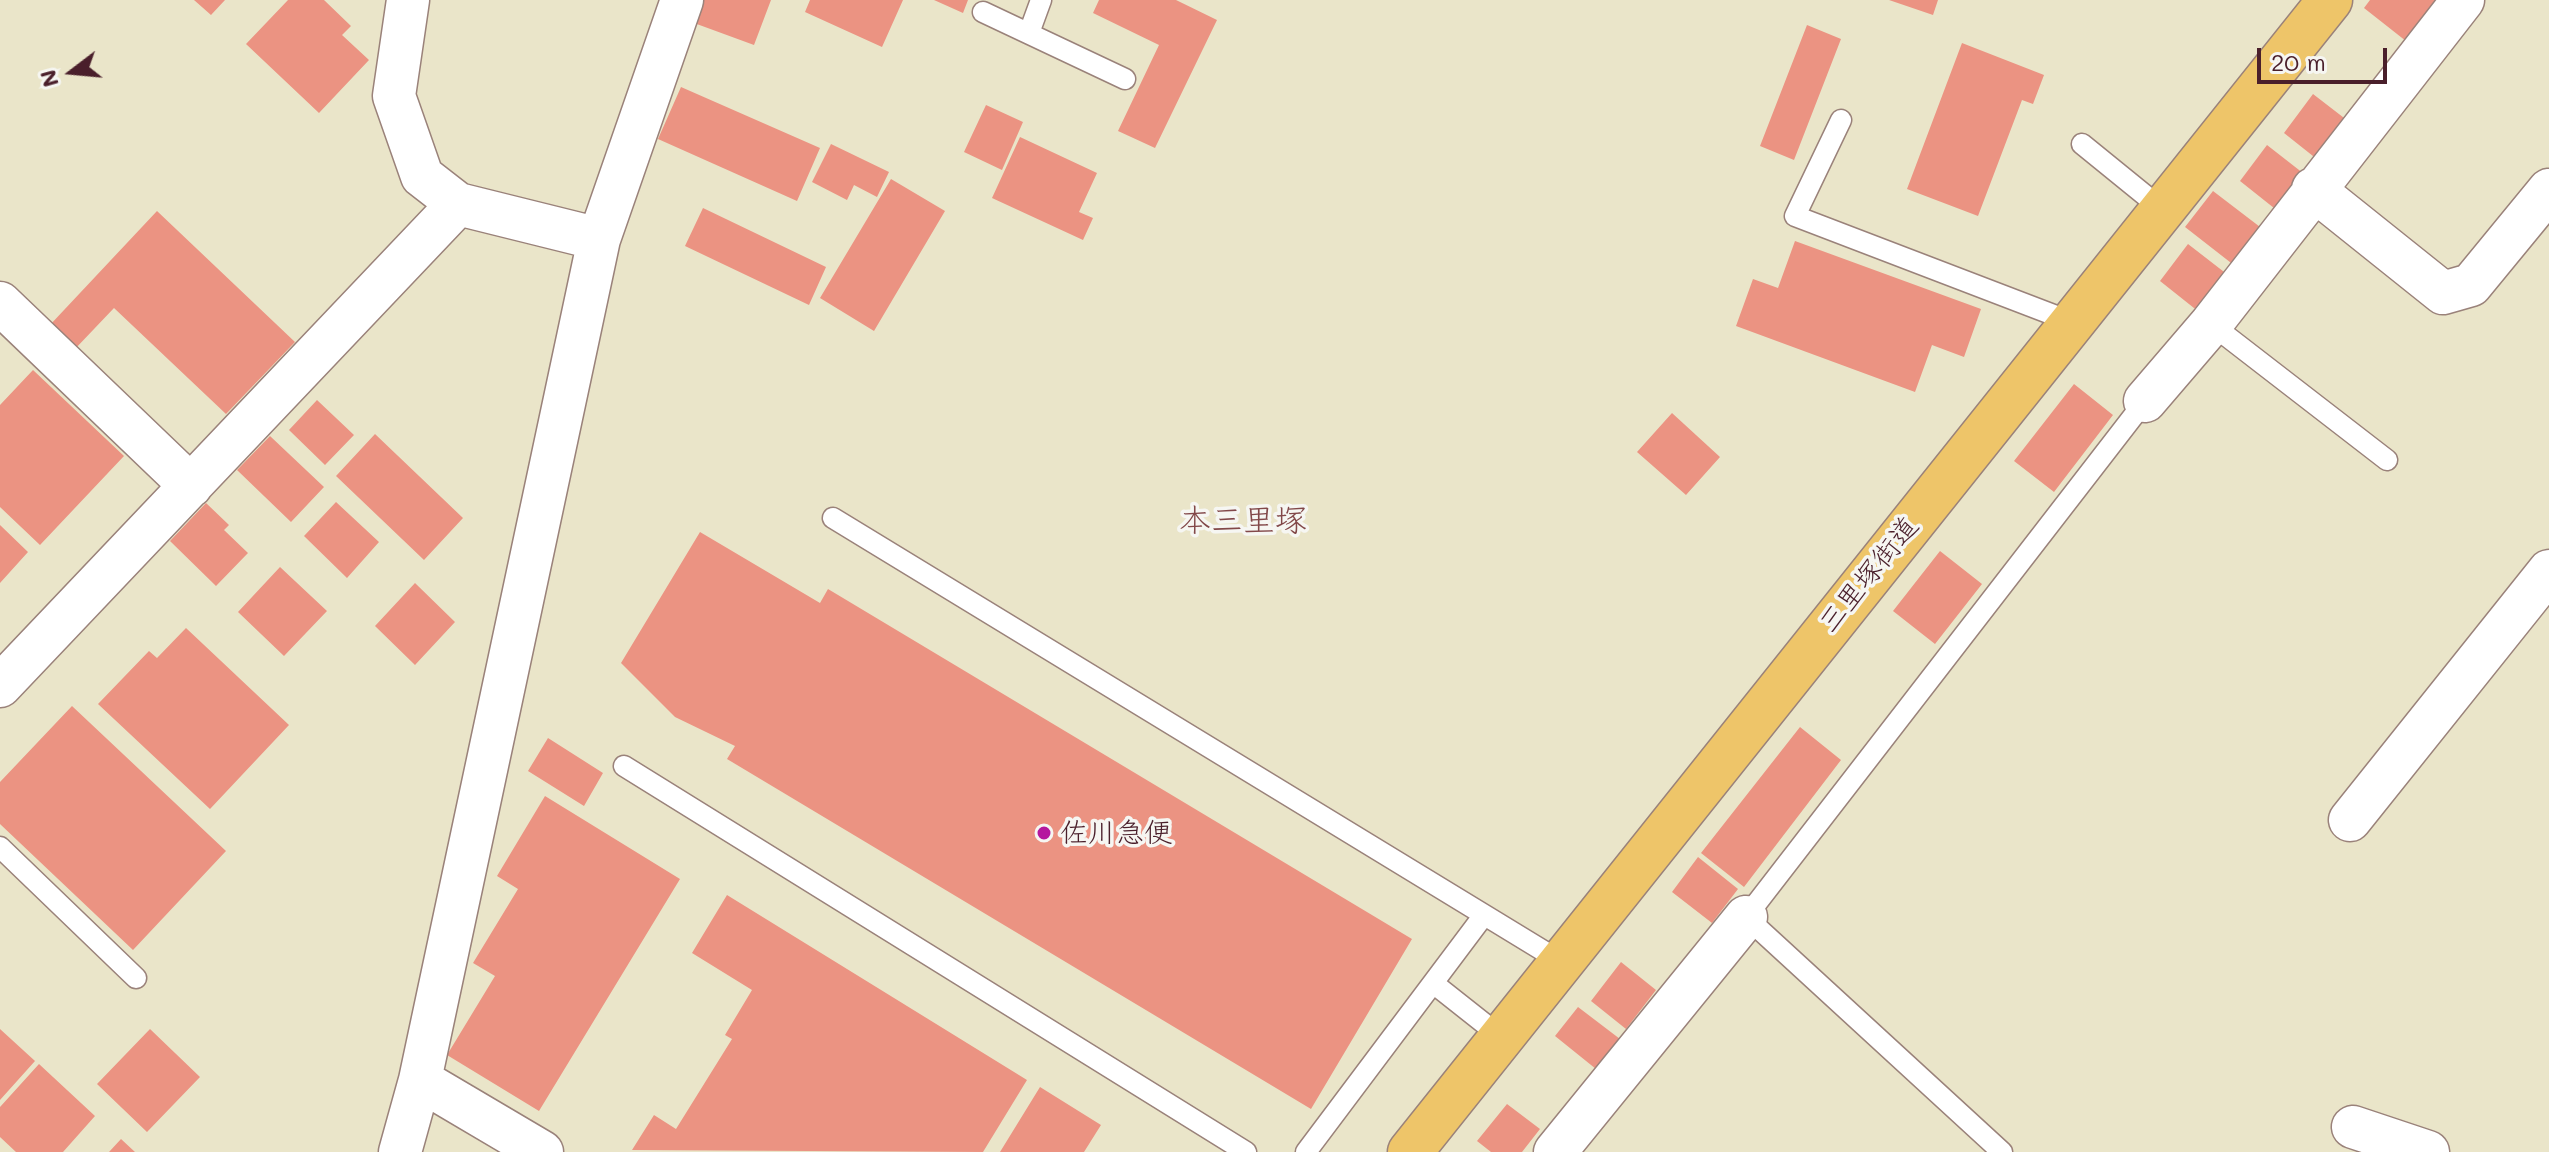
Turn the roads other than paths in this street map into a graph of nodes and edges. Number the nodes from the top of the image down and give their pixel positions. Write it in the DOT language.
graph roads {
  1 [pos="408,0"];
  2 [pos="682,0"];
  3 [pos="1041,0"];
  4 [pos="2330,0"];
  5 [pos="2463,0"];
  6 [pos="983,12"];
  7 [pos="1029,33"];
  8 [pos="1125,79"];
  9 [pos="1841,120"];
  10 [pos="2082,144"];
  11 [pos="2313,189"];
  12 [pos="2549,190"];
  13 [pos="458,204"];
  14 [pos="2162,209"];
  15 [pos="599,239"];
  16 [pos="0,303"];
  17 [pos="2072,322"];
  18 [pos="2211,324"];
  19 [pos="2145,401"];
  20 [pos="2387,460"];
  21 [pos="191,486"];
  22 [pos="833,518"];
  23 [pos="2549,571"];
  24 [pos="0,686"];
  25 [pos="624,766"];
  26 [pos="2350,820"];
  27 [pos="0,847"];
  28 [pos="1484,915"];
  29 [pos="1746,917"];
  30 [pos="1560,961"];
  31 [pos="136,978"];
  32 [pos="1433,983"];
  33 [pos="1500,1036"];
  34 [pos="420,1080"];
  35 [pos="2353,1127"];
  36 [pos="400,1152"];
  37 [pos="542,1152"];
  38 [pos="1246,1152"];
  39 [pos="1306,1152"];
  40 [pos="1410,1152"];
  41 [pos="1555,1152"];
  42 [pos="2002,1152"];
  43 [pos="2428,1152"];
  1 -- 13 [label="street"];
  2 -- 15 [label="street"];
  3 -- 7 [label="lane"];
  4 -- 14 [label="main road, 三里塚街道"];
  5 -- 11 [label="street"];
  6 -- 7 [label="lane"];
  7 -- 8 [label="lane"];
  9 -- 17 [label="lane"];
  10 -- 14 [label="lane"];
  11 -- 12 [label="street"];
  11 -- 18 [label="street"];
  13 -- 15 [label="street"];
  13 -- 21 [label="street"];
  14 -- 17 [label="main road, 三里塚街道"];
  15 -- 34 [label="street"];
  16 -- 21 [label="street"];
  17 -- 30 [label="main road, 三里塚街道"];
  18 -- 19 [label="street"];
  18 -- 20 [label="lane"];
  19 -- 29 [label="lane"];
  21 -- 24 [label="street"];
  22 -- 28 [label="lane"];
  23 -- 26 [label="street"];
  25 -- 38 [label="lane"];
  27 -- 31 [label="lane"];
  28 -- 30 [label="lane"];
  28 -- 32 [label="lane"];
  29 -- 41 [label="street"];
  29 -- 42 [label="lane"];
  30 -- 33 [label="main road, 三里塚街道"];
  32 -- 33 [label="lane"];
  32 -- 39 [label="lane"];
  33 -- 40 [label="main road, 三里塚街道"];
  34 -- 36 [label="street"];
  34 -- 37 [label="street"];
  35 -- 43 [label="street"];
}
